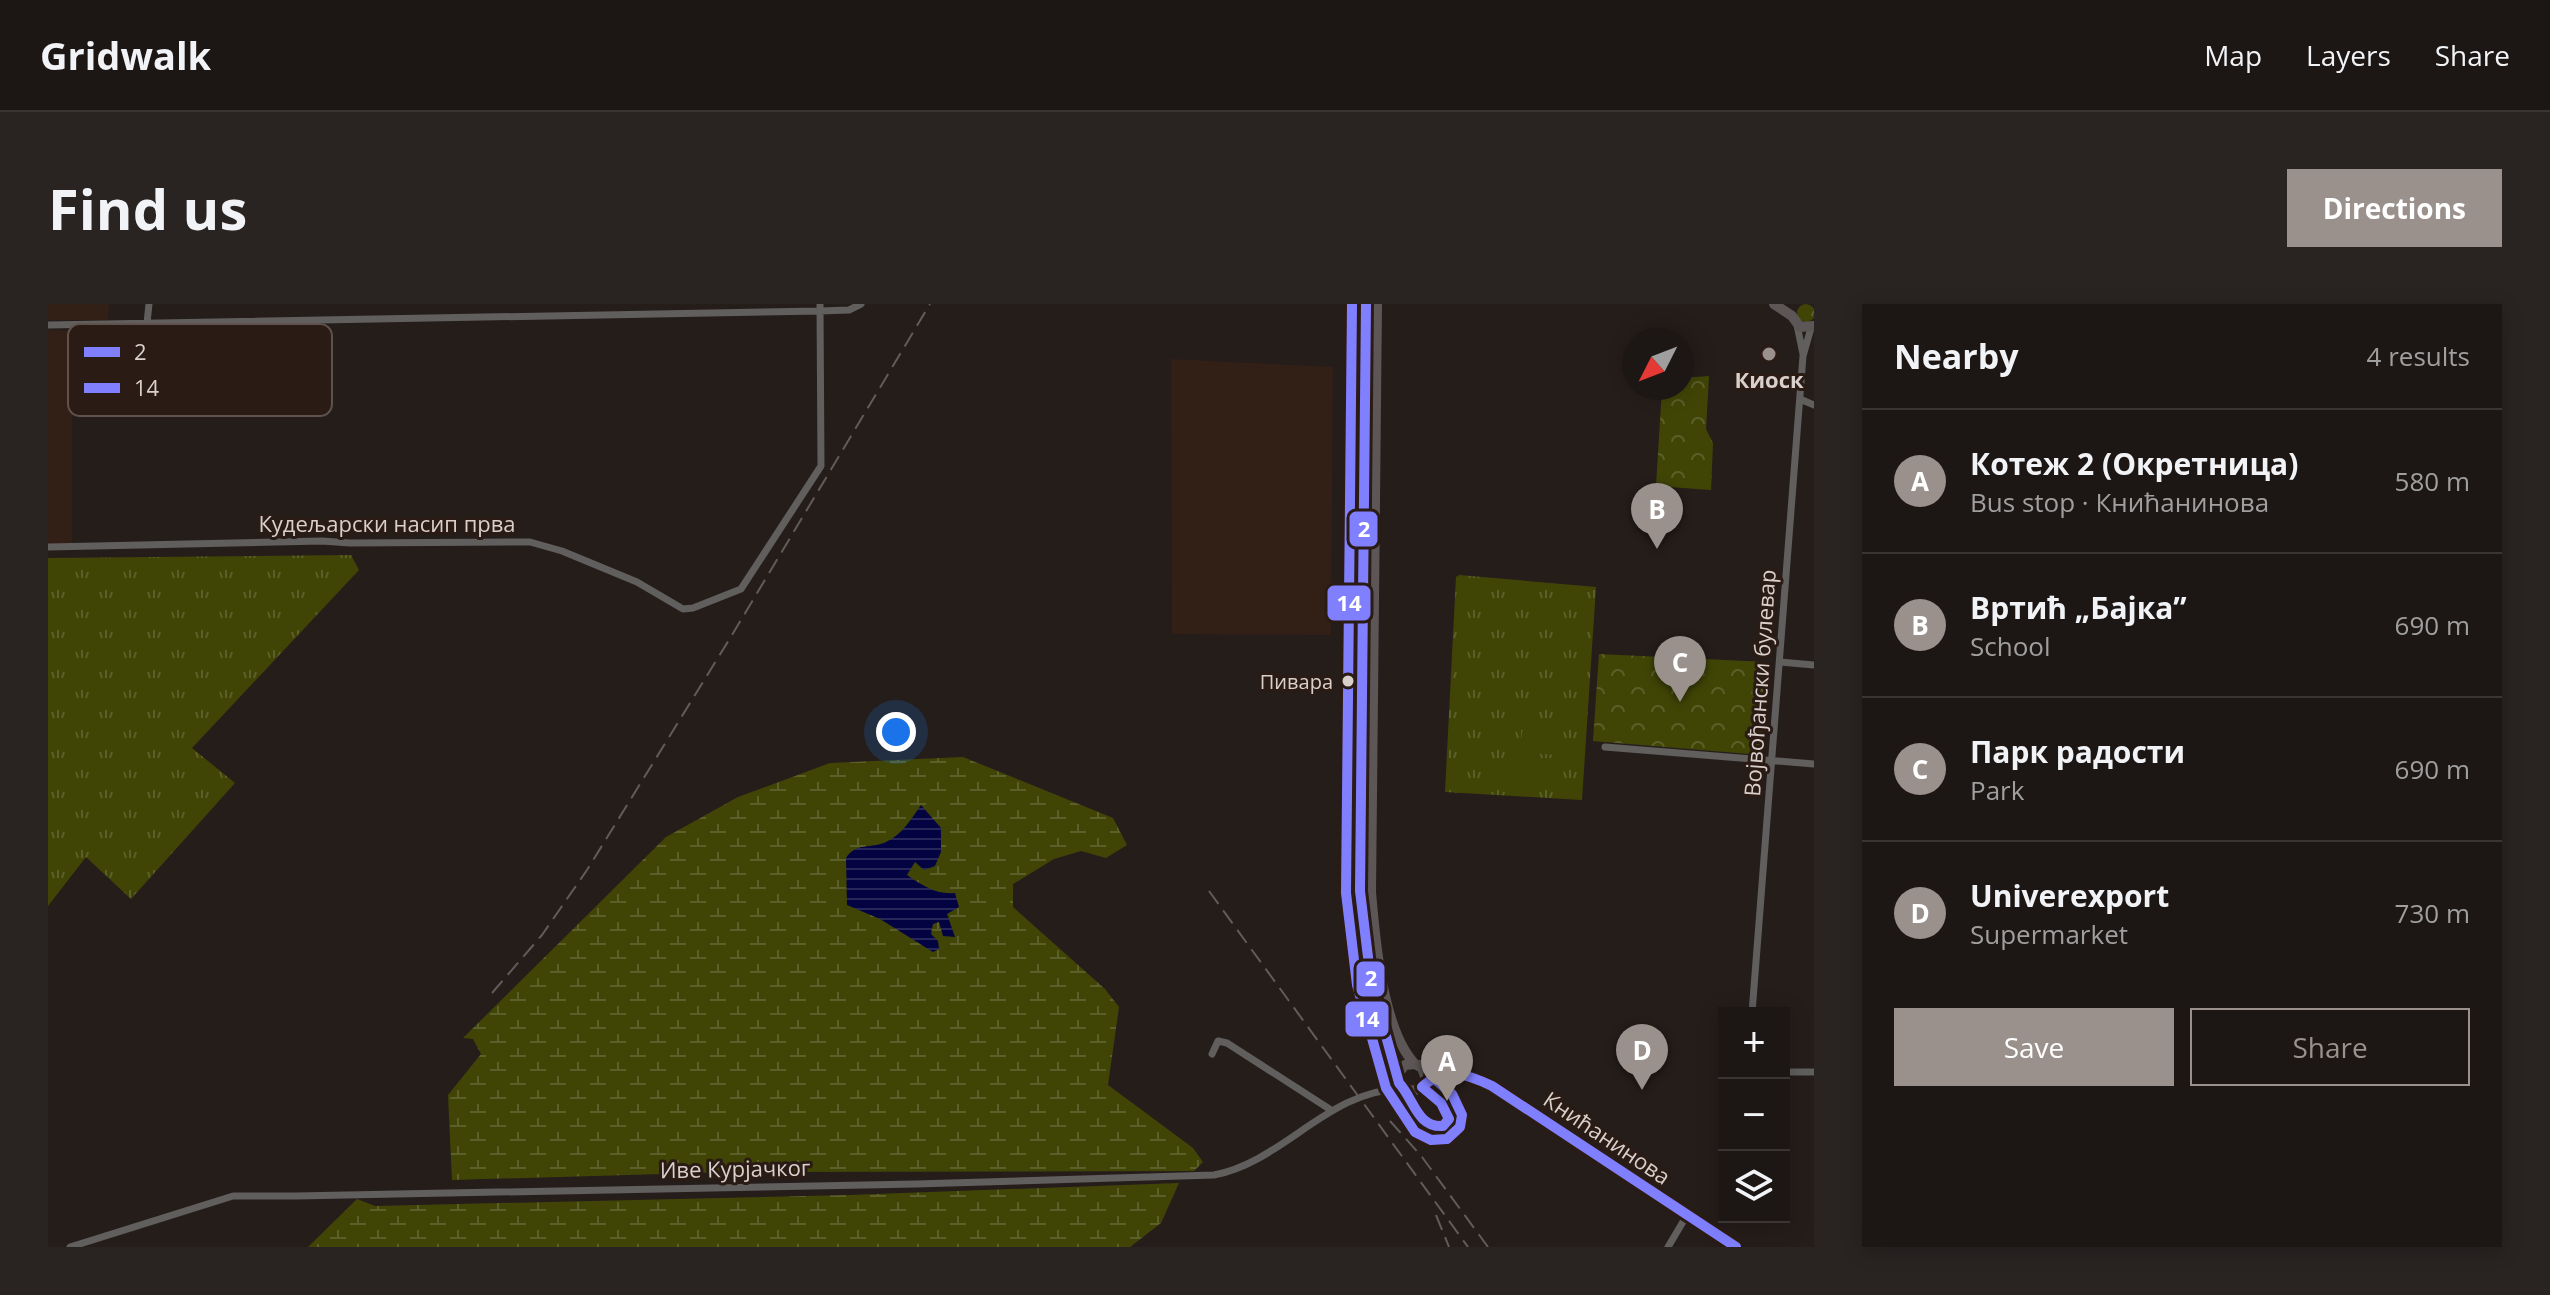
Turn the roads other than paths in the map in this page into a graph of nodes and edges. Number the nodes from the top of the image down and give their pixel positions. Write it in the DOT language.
graph roads {
  1 [pos="149,304"];
  2 [pos="861,304"];
  3 [pos="1366,304"];
  4 [pos="1377,304"];
  5 [pos="1774,304"];
  6 [pos="1796,304"];
  7 [pos="820,307"];
  8 [pos="1795,321"];
  9 [pos="147,323"];
  10 [pos="98,324"];
  11 [pos="48,325"];
  12 [pos="68,325"];
  13 [pos="1812,327"];
  14 [pos="1803,356"];
  15 [pos="1800,399"];
  16 [pos="1814,405"];
  17 [pos="48,547"];
  18 [pos="1780,662"];
  19 [pos="1814,665"];
  20 [pos="1605,747"];
  21 [pos="1774,761"];
  22 [pos="1814,764"];
  23 [pos="1752,1007"];
  24 [pos="1212,1054"];
  25 [pos="1417,1064"];
  26 [pos="1452,1071"];
  27 [pos="1790,1072"];
  28 [pos="1814,1072"];
  29 [pos="1398,1075"];
  30 [pos="1425,1083"];
  31 [pos="1405,1089"];
  32 [pos="1386,1090"];
  33 [pos="1331,1110"];
  34 [pos="1687,1215"];
  35 [pos="70,1247"];
  36 [pos="1668,1247"];
  37 [pos="1736,1247"];
  1 -- 9 [label="street"];
  2 -- 7 [label="street"];
  3 -- 29 [label="main road"];
  4 -- 25 [label="main road"];
  5 -- 8 [label="main road"];
  6 -- 8 [label="main road"];
  7 -- 9 [label="street"];
  7 -- 17 [label="street, Кудељарски насип прва"];
  8 -- 13 [label="main road"];
  8 -- 14 [label="street, Војвођански булевар"];
  9 -- 10 [label="street"];
  11 -- 12 [label="street"];
  13 -- 14 [label="street, Војвођански булевар"];
  14 -- 15 [label="street, Војвођански булевар"];
  15 -- 16 [label="street"];
  15 -- 18 [label="street, Војвођански булевар"];
  18 -- 19 [label="street"];
  18 -- 21 [label="street, Војвођански булевар"];
  20 -- 21 [label="street"];
  21 -- 22 [label="street"];
  21 -- 23 [label="street, Војвођански булевар"];
  24 -- 33 [label="street"];
  25 -- 26 [label="main road, Книћанинова"];
  25 -- 29 [label="main road"];
  25 -- 30 [label="main road"];
  26 -- 30 [label="main road"];
  26 -- 34 [label="main road, Книћанинова"];
  27 -- 28 [label="street"];
  29 -- 31 [label="main road"];
  29 -- 32 [label="street"];
  30 -- 31 [label="main road"];
  31 -- 32 [label="street"];
  32 -- 33 [label="street, Иве Курјачког"];
  33 -- 35 [label="street, Иве Курјачког"];
  34 -- 36 [label="street"];
  34 -- 37 [label="main road, Книћанинова"];
}
